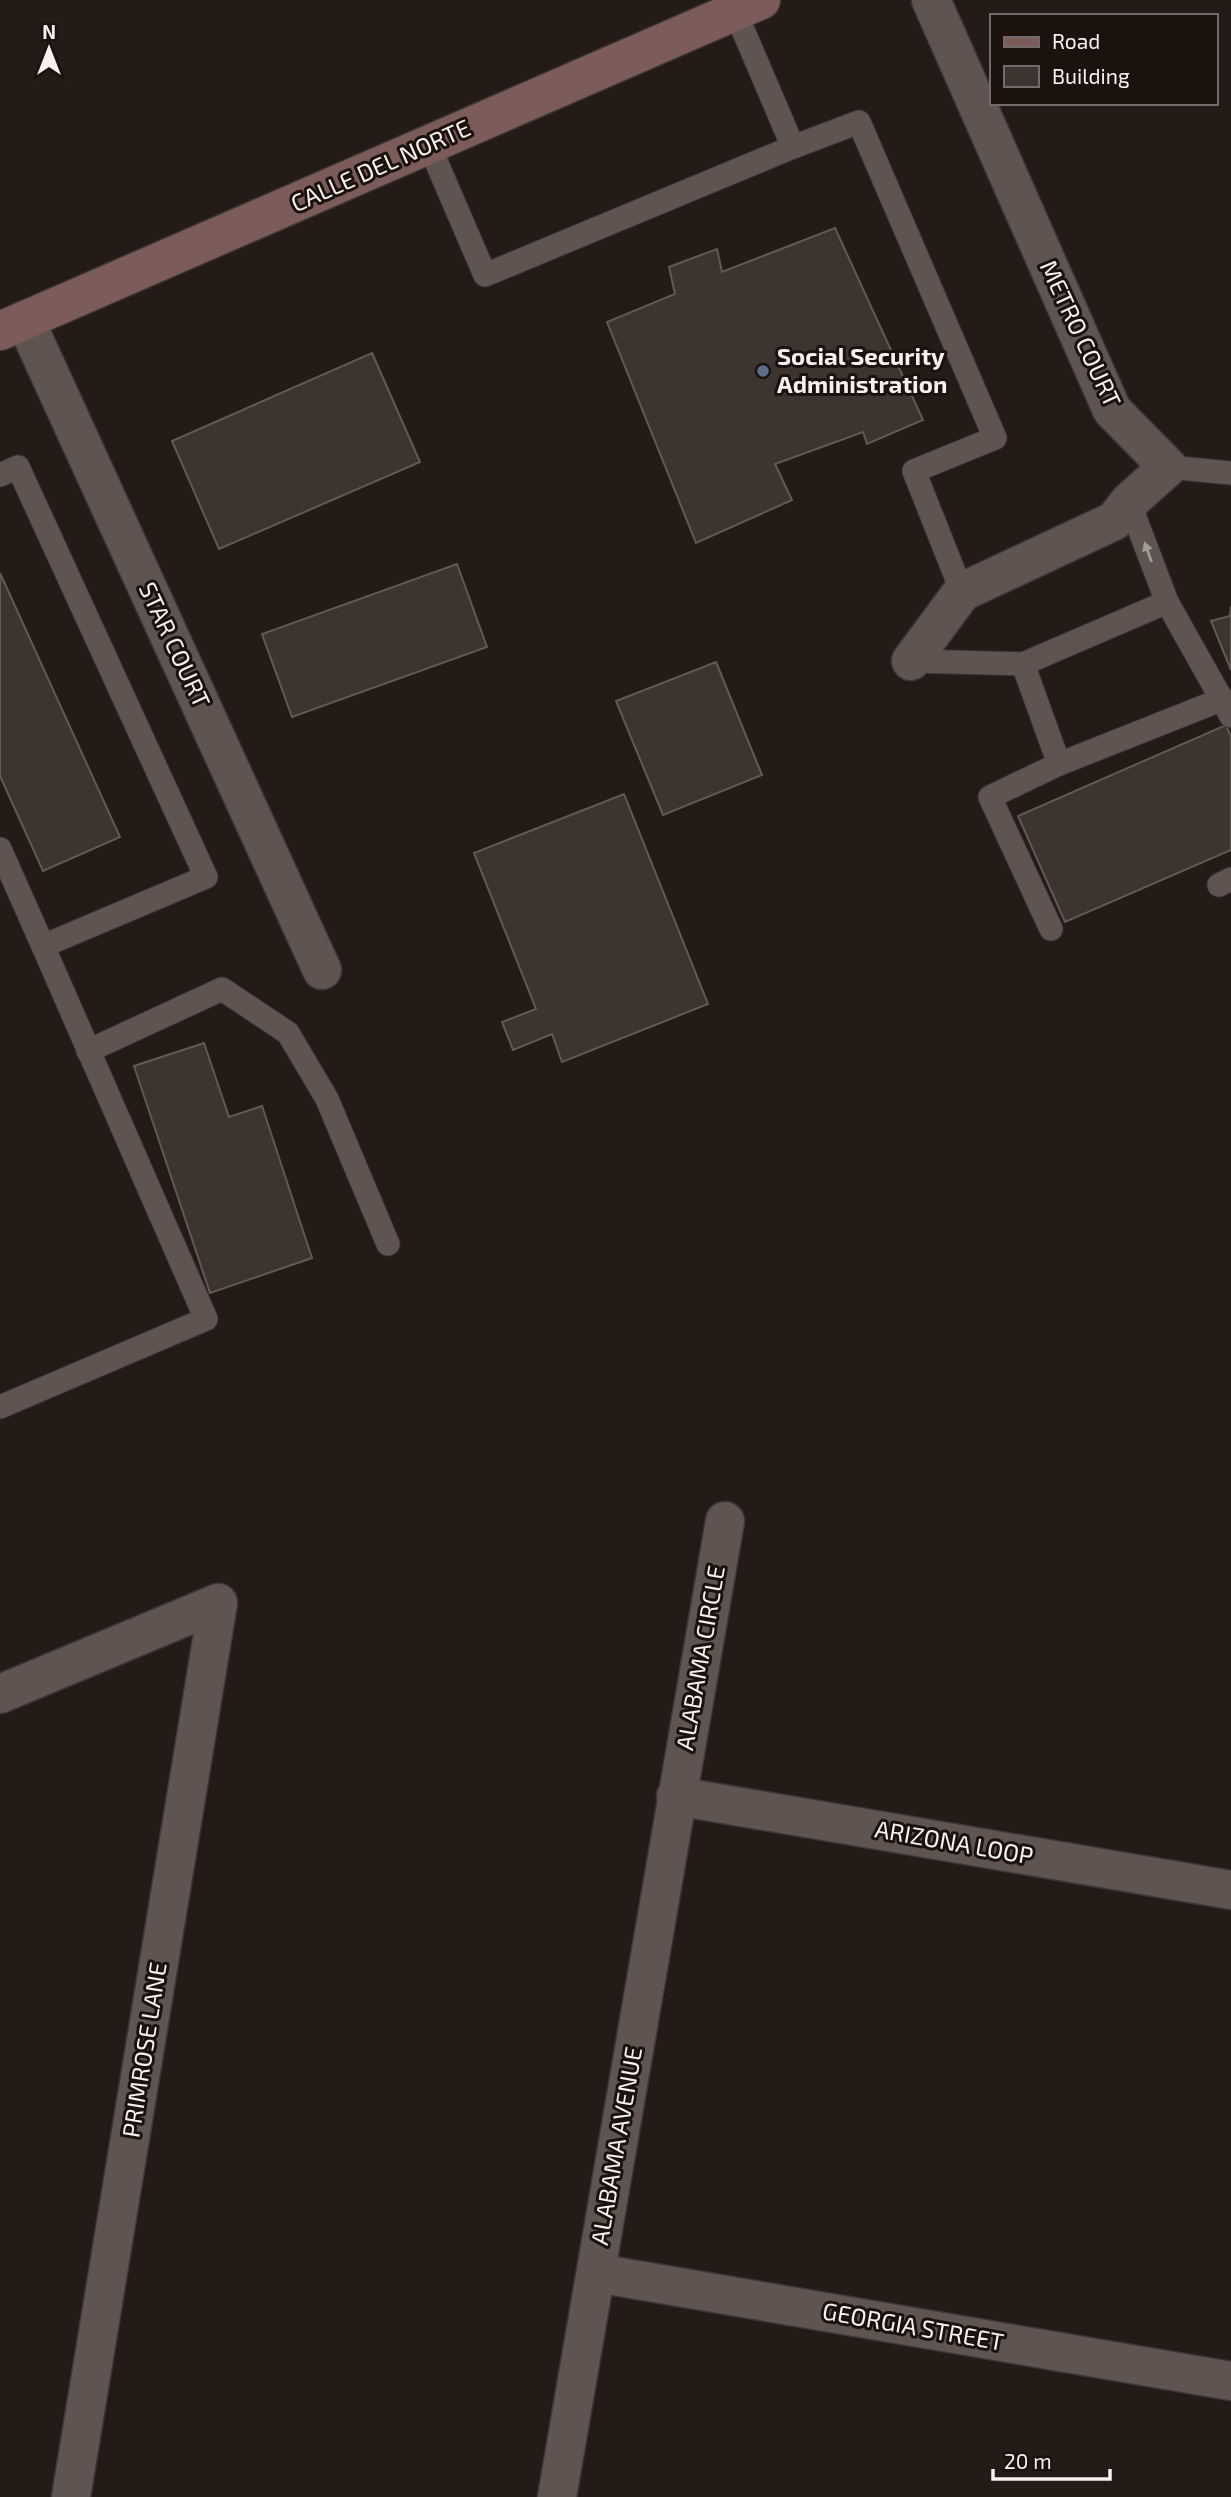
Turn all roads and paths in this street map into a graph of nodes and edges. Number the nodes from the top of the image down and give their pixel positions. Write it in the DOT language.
graph roads {
  1 [pos="931,0"];
  2 [pos="748,6"];
  3 [pos="429,145"];
  4 [pos="793,147"];
  5 [pos="13,326"];
  6 [pos="1168,467"];
  7 [pos="1231,473"];
  8 [pos="0,475"];
  9 [pos="1129,502"];
  10 [pos="962,592"];
  11 [pos="1167,602"];
  12 [pos="911,661"];
  13 [pos="1023,664"];
  14 [pos="1227,707"];
  15 [pos="1059,764"];
  16 [pos="0,849"];
  17 [pos="1051,929"];
  18 [pos="43,946"];
  19 [pos="322,970"];
  20 [pos="89,1051"];
  21 [pos="388,1244"];
  22 [pos="0,1407"];
  23 [pos="725,1521"];
  24 [pos="0,1694"];
  25 [pos="676,1796"];
  26 [pos="1231,1890"];
  27 [pos="596,2273"];
  28 [pos="1231,2381"];
  29 [pos="71,2497"];
  30 [pos="557,2497"];
  1 -- 6 [label="street, METRO COURT"];
  2 -- 3 [label="street, CALLE DEL NORTE"];
  2 -- 4 [label="lane"];
  3 -- 4 [label="lane"];
  3 -- 5 [label="street, CALLE DEL NORTE"];
  4 -- 10 [label="lane"];
  5 -- 19 [label="street, STAR COURT"];
  6 -- 7 [label="lane"];
  6 -- 9 [label="street"];
  8 -- 18 [label="lane"];
  9 -- 10 [label="street"];
  11 -- 9 [label="lane, one-way"];
  10 -- 12 [label="street"];
  11 -- 13 [label="lane"];
  11 -- 14 [label="lane"];
  12 -- 13 [label="lane"];
  13 -- 15 [label="lane"];
  14 -- 15 [label="lane"];
  15 -- 17 [label="lane"];
  16 -- 18 [label="lane"];
  18 -- 20 [label="lane"];
  20 -- 21 [label="lane"];
  20 -- 22 [label="lane"];
  23 -- 25 [label="street, ALABAMA CIRCLE"];
  24 -- 29 [label="street, PRIMROSE LANE"];
  25 -- 26 [label="street, ARIZONA LOOP"];
  25 -- 27 [label="street, ALABAMA AVENUE"];
  27 -- 28 [label="street, GEORGIA STREET"];
  27 -- 30 [label="street, ALABAMA AVENUE"];
}
